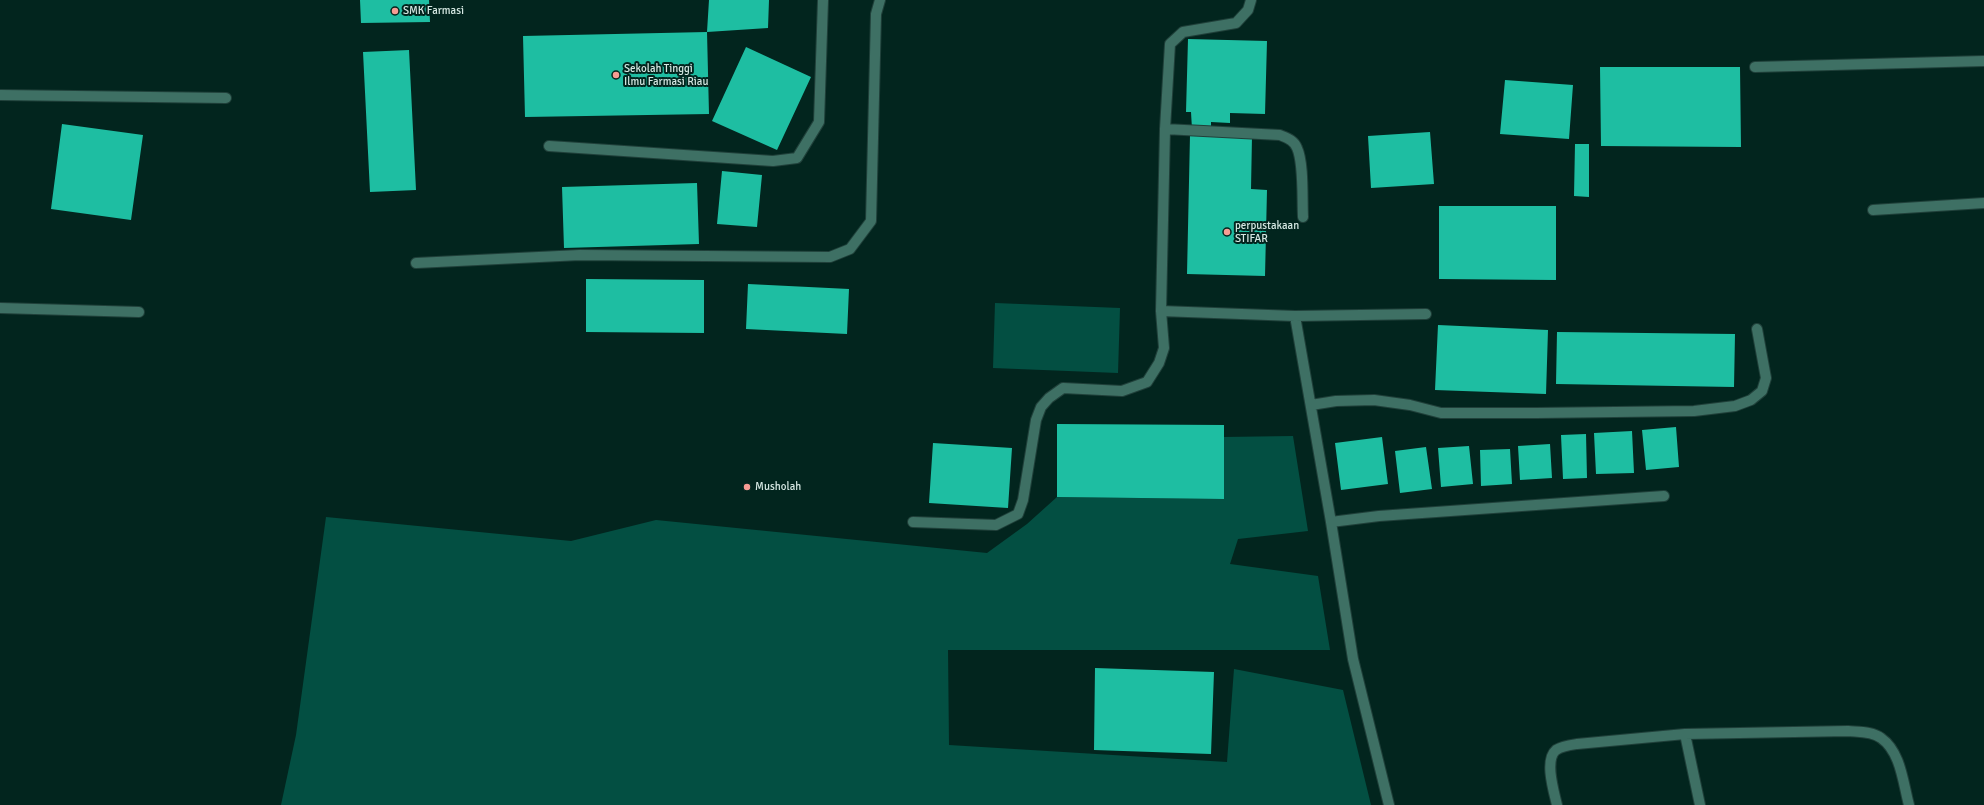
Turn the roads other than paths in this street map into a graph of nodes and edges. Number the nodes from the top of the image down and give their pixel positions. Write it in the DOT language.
graph roads {
  1 [pos="823,0"];
  2 [pos="872,0"];
  3 [pos="880,0"];
  4 [pos="1251,0"];
  5 [pos="876,14"];
  6 [pos="1984,61"];
  7 [pos="1754,67"];
  8 [pos="0,95"];
  9 [pos="226,98"];
  10 [pos="1165,129"];
  11 [pos="549,146"];
  12 [pos="1984,203"];
  13 [pos="1873,210"];
  14 [pos="1303,218"];
  15 [pos="416,263"];
  16 [pos="0,308"];
  17 [pos="1161,311"];
  18 [pos="140,312"];
  19 [pos="1426,314"];
  20 [pos="1295,316"];
  21 [pos="1757,329"];
  22 [pos="1311,405"];
  23 [pos="1664,496"];
  24 [pos="913,522"];
  25 [pos="1331,522"];
  26 [pos="1685,734"];
  27 [pos="1389,805"];
  28 [pos="1557,805"];
  29 [pos="1700,805"];
  30 [pos="1909,805"];
  1 -- 11 [label="street"];
  2 -- 5 [label="street"];
  3 -- 5 [label="street"];
  4 -- 10 [label="street"];
  5 -- 15 [label="street"];
  6 -- 7 [label="street"];
  8 -- 9 [label="street"];
  10 -- 14 [label="street"];
  10 -- 17 [label="street"];
  12 -- 13 [label="street"];
  16 -- 18 [label="street"];
  17 -- 20 [label="street"];
  17 -- 24 [label="street"];
  19 -- 20 [label="street"];
  20 -- 22 [label="street"];
  21 -- 22 [label="street"];
  22 -- 25 [label="street"];
  23 -- 25 [label="street"];
  25 -- 27 [label="street"];
  26 -- 28 [label="street"];
  26 -- 29 [label="street"];
  26 -- 30 [label="street"];
}
